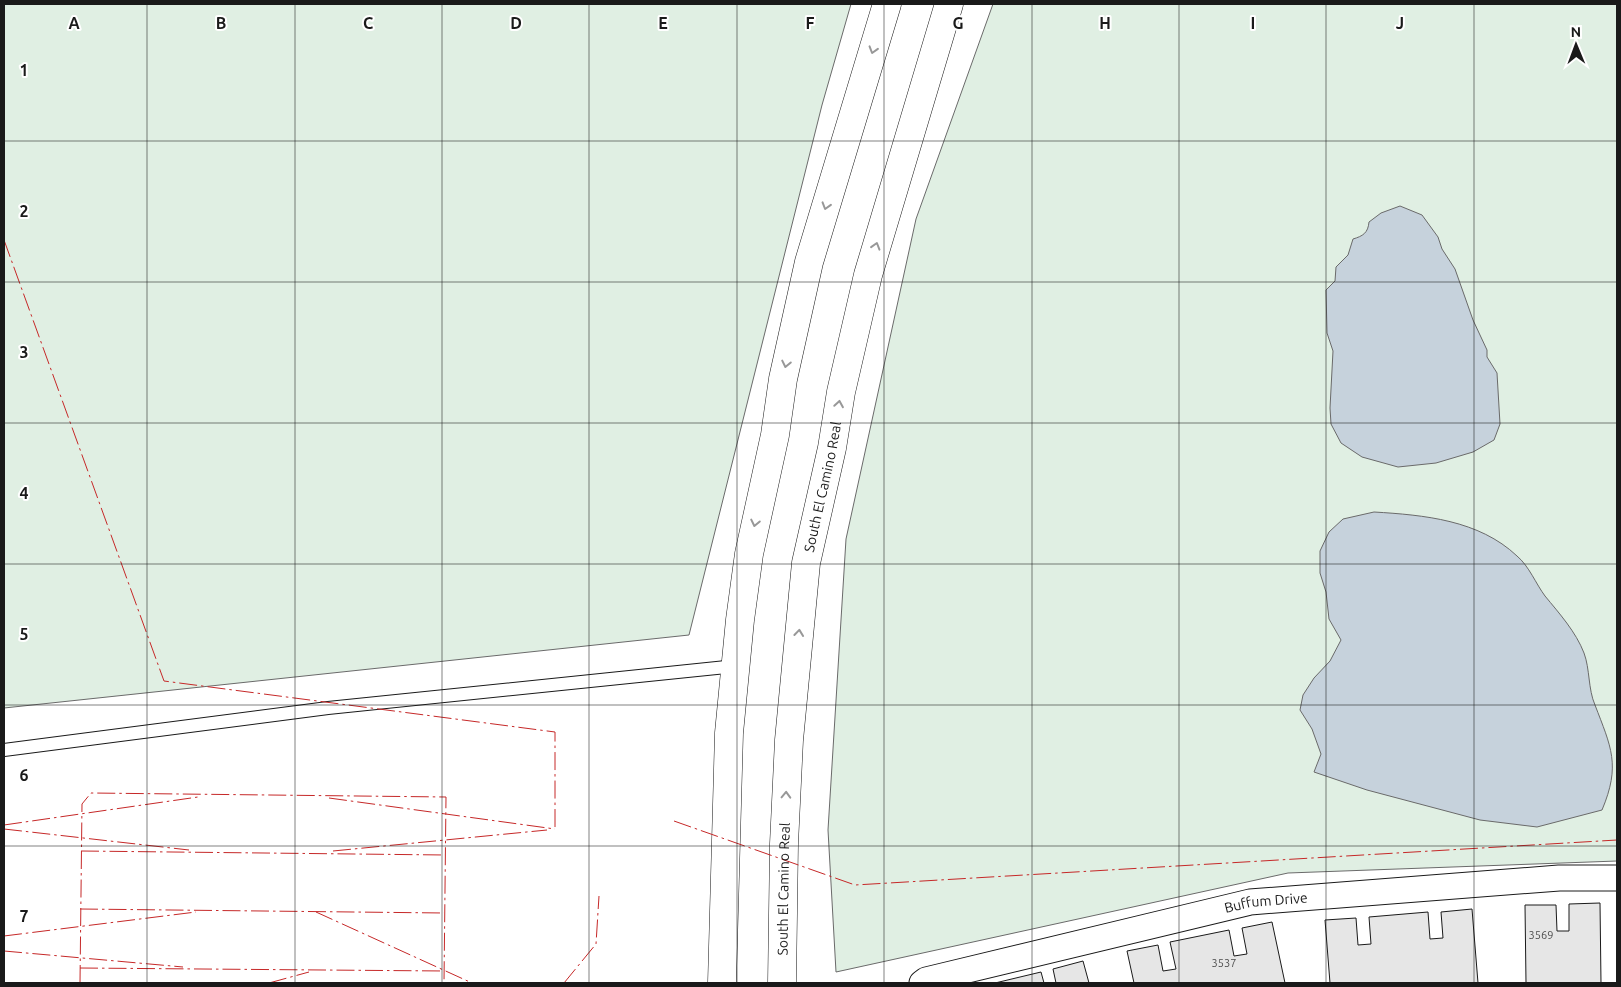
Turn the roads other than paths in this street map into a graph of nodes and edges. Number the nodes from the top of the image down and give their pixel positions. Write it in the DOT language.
graph roads {
  1 [pos="887,4"];
  2 [pos="949,4"];
  3 [pos="736,666"];
  4 [pos="4,750"];
  5 [pos="1617,878"];
  6 [pos="722,983"];
  7 [pos="782,983"];
  8 [pos="922,983"];
  1 -- 3 [label="main road, one-way"];
  7 -- 2 [label="main road, South El Camino Real, one-way"];
  3 -- 4 [label="lane"];
  3 -- 6 [label="main road"];
  5 -- 8 [label="street, Buffum Drive"];
}
